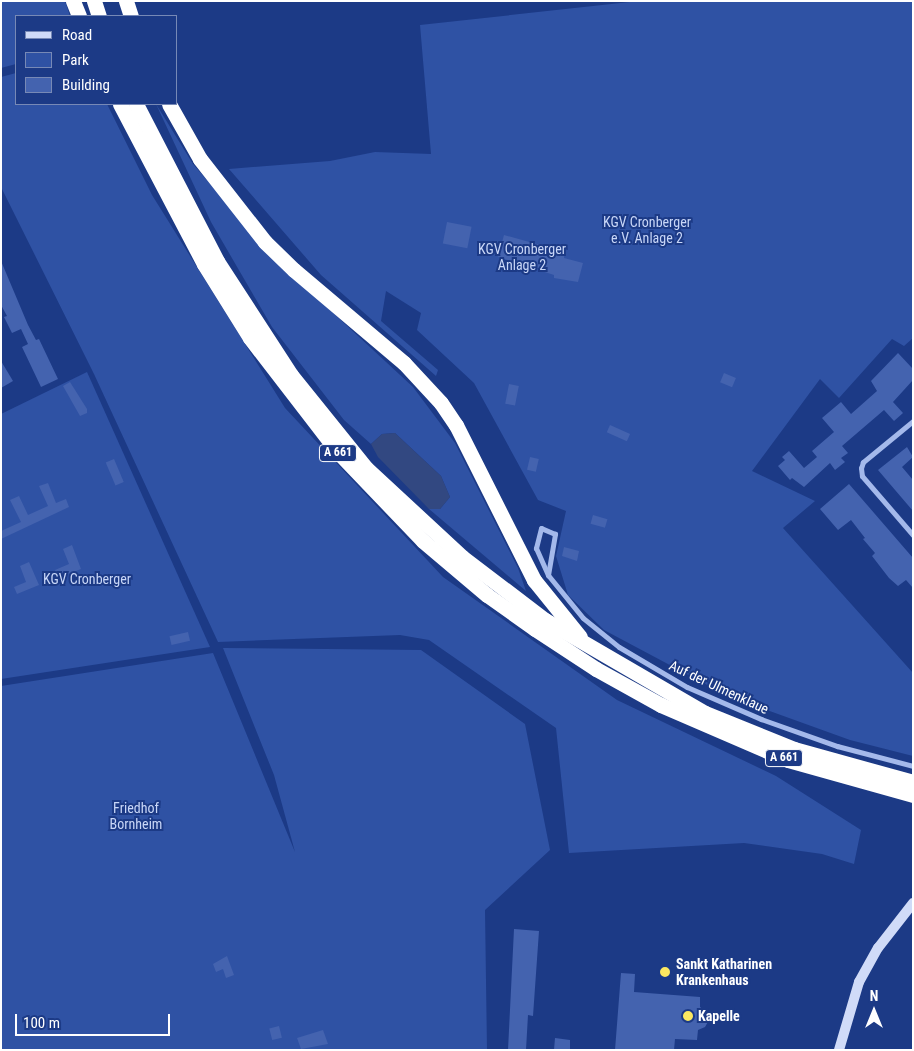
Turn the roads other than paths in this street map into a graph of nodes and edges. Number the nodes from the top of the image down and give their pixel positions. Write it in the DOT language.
graph roads {
  1 [pos="74,1"];
  2 [pos="94,1"];
  3 [pos="126,1"];
  4 [pos="79,15"];
  5 [pos="100,15"];
  6 [pos="131,15"];
  7 [pos="121,105"];
  8 [pos="136,105"];
  9 [pos="170,105"];
  10 [pos="913,421"];
  11 [pos="913,534"];
  12 [pos="548,575"];
  13 [pos="591,650"];
  14 [pos="913,766"];
  15 [pos="913,782"];
  16 [pos="913,795"];
  17 [pos="913,903"];
  18 [pos="839,1050"];
  1 -- 4 [label="highway"];
  2 -- 5 [label="highway"];
  3 -- 6 [label="highway"];
  7 -- 16 [label="highway, A 661"];
  8 -- 13 [label="highway, A 661"];
  9 -- 13 [label="highway"];
  10 -- 11 [label="street"];
  12 -- 12 [label="street, Auf der Ulmenklaue"];
  12 -- 14 [label="street, Auf der Ulmenklaue"];
  13 -- 15 [label="highway, A 661"];
  17 -- 18 [label="main road"];
}
